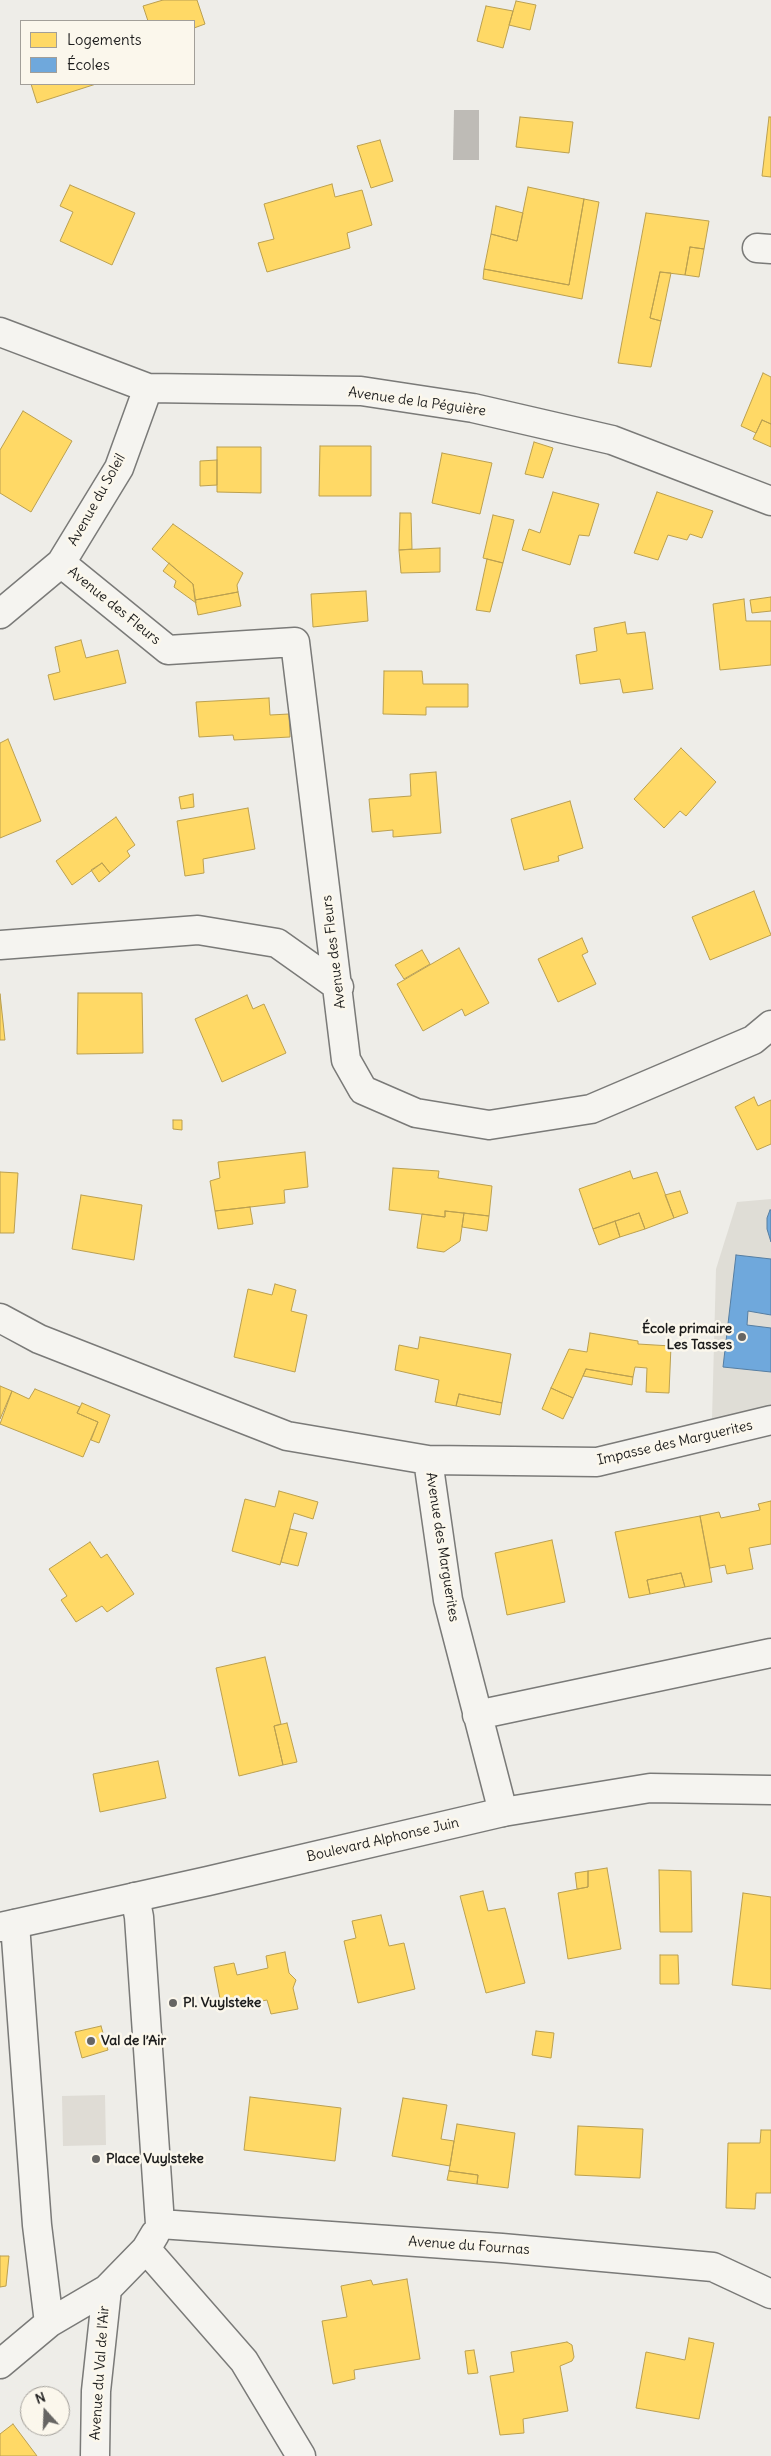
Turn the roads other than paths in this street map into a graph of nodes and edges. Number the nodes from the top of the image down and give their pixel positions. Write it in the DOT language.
graph roads {
  1 [pos="0,332"];
  2 [pos="148,388"];
  3 [pos="771,501"];
  4 [pos="61,563"];
  5 [pos="0,614"];
  6 [pos="0,945"];
  7 [pos="339,987"];
  8 [pos="771,1025"];
  9 [pos="0,1318"];
  10 [pos="771,1420"];
  11 [pos="428,1460"];
  12 [pos="771,1653"];
  13 [pos="476,1715"];
  14 [pos="771,1790"];
  15 [pos="504,1812"];
  16 [pos="135,1898"];
  17 [pos="8,1925"];
  18 [pos="160,2224"];
  19 [pos="146,2249"];
  20 [pos="107,2289"];
  21 [pos="771,2294"];
  22 [pos="49,2323"];
  23 [pos="0,2364"];
  24 [pos="95,2456"];
  25 [pos="301,2456"];
  1 -- 2 [label="street, Avenue de la Péguière"];
  2 -- 3 [label="street, Avenue de la Péguière"];
  2 -- 4 [label="street, Avenue du Soleil"];
  4 -- 5 [label="street, Avenue du Soleil"];
  4 -- 7 [label="street, Avenue des Fleurs"];
  6 -- 7 [label="street"];
  7 -- 8 [label="street, Avenue des Fleurs"];
  9 -- 11 [label="street, Avenue des Marguerites"];
  10 -- 11 [label="street, Impasse des Marguerites"];
  11 -- 13 [label="street, Avenue des Marguerites"];
  12 -- 13 [label="street"];
  13 -- 15 [label="street, Avenue des Marguerites"];
  14 -- 15 [label="street, Boulevard Alphonse Juin"];
  15 -- 16 [label="street, Boulevard Alphonse Juin"];
  16 -- 17 [label="street, Boulevard Alphonse Juin"];
  16 -- 18 [label="street"];
  17 -- 22 [label="street"];
  18 -- 19 [label="street"];
  18 -- 21 [label="street, Avenue du Fournas"];
  19 -- 20 [label="street"];
  19 -- 25 [label="street"];
  20 -- 22 [label="street"];
  20 -- 24 [label="street, Avenue du Val de l'Air"];
  22 -- 23 [label="street"];
}
